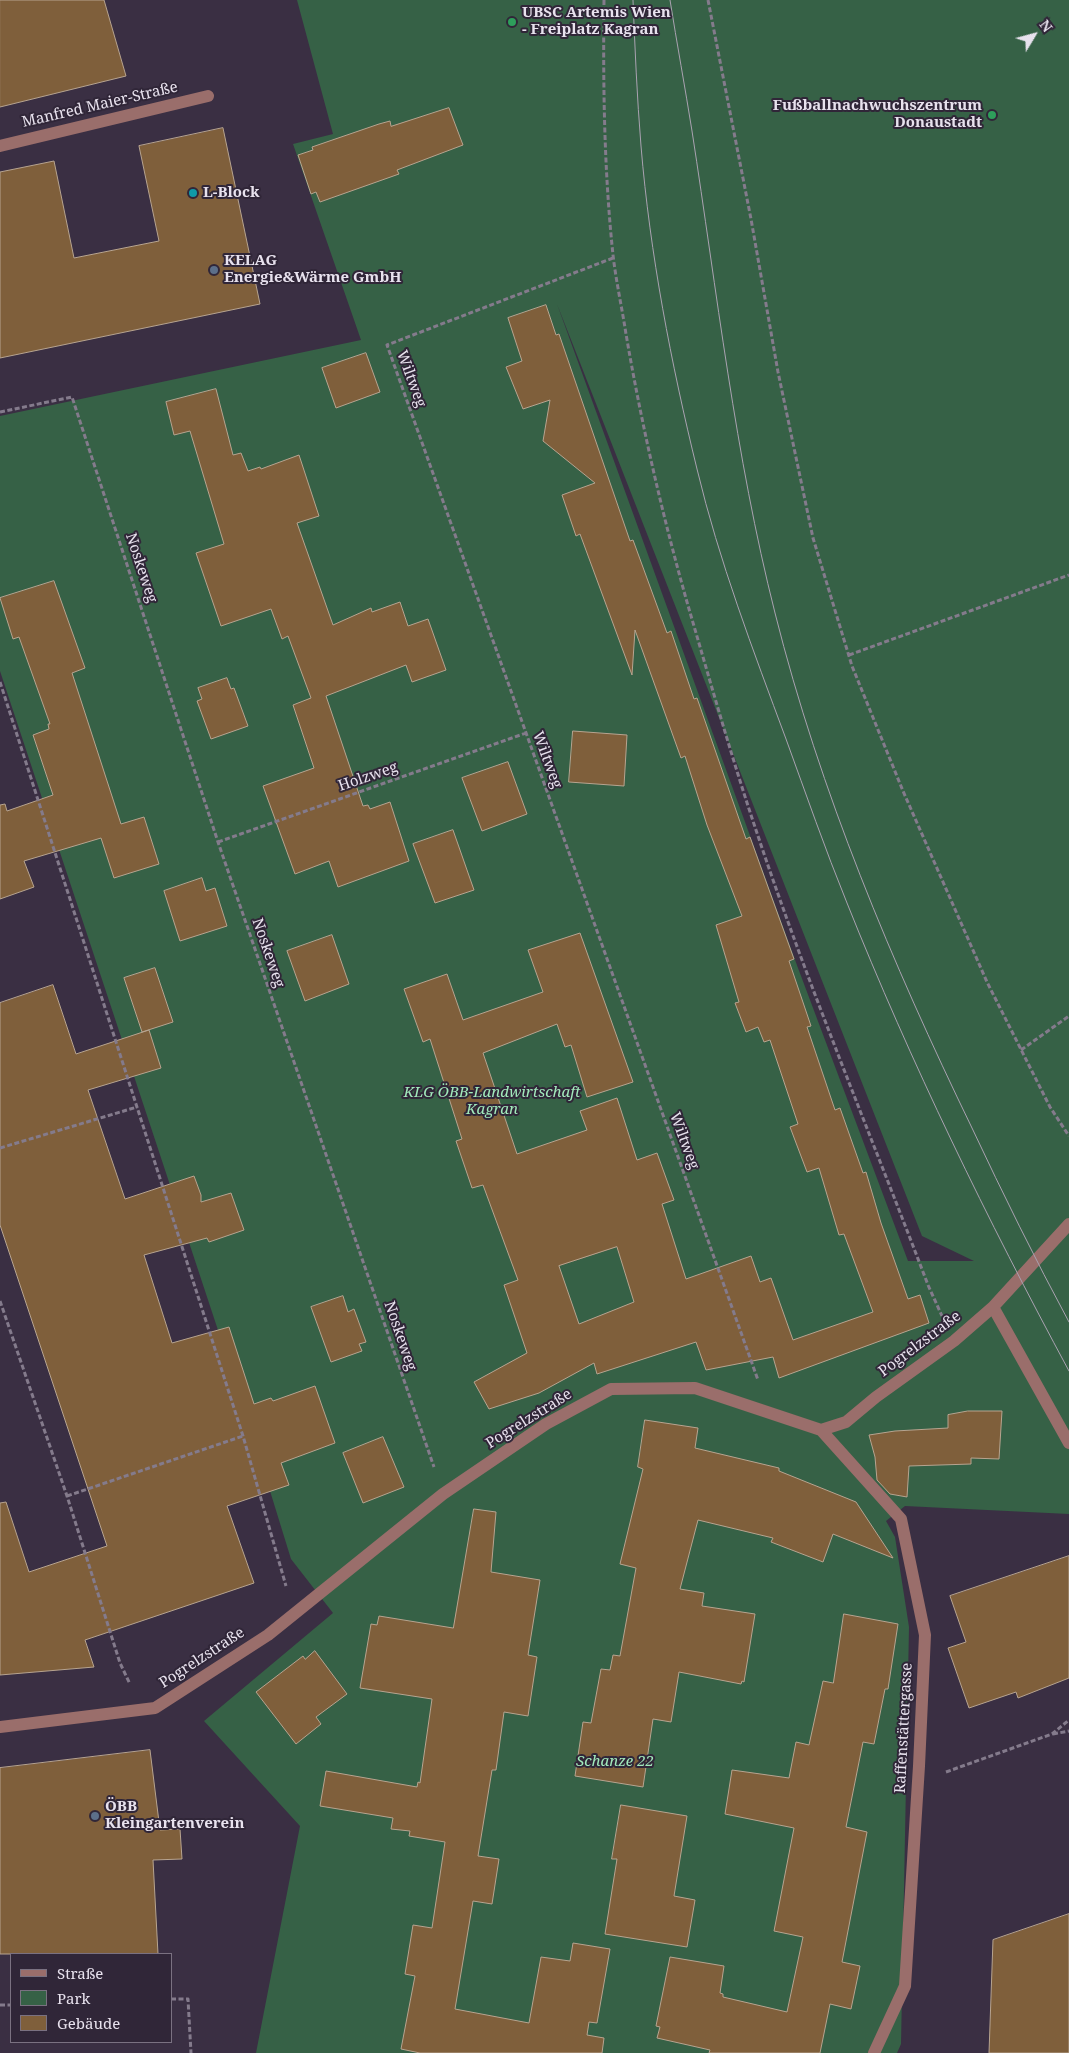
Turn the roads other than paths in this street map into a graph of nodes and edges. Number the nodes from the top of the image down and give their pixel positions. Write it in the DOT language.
graph roads {
  1 [pos="208,96"];
  2 [pos="0,146"];
  3 [pos="1069,1224"];
  4 [pos="993,1307"];
  5 [pos="822,1430"];
  6 [pos="1069,1443"];
  7 [pos="0,1727"];
  8 [pos="874,2053"];
  1 -- 2 [label="street, Manfred Maier-Straße"];
  3 -- 4 [label="street, Pogrelzstraße"];
  4 -- 5 [label="street, Pogrelzstraße"];
  4 -- 6 [label="street"];
  5 -- 7 [label="street, Pogrelzstraße"];
  5 -- 8 [label="street, Raffenstättergasse"];
}
